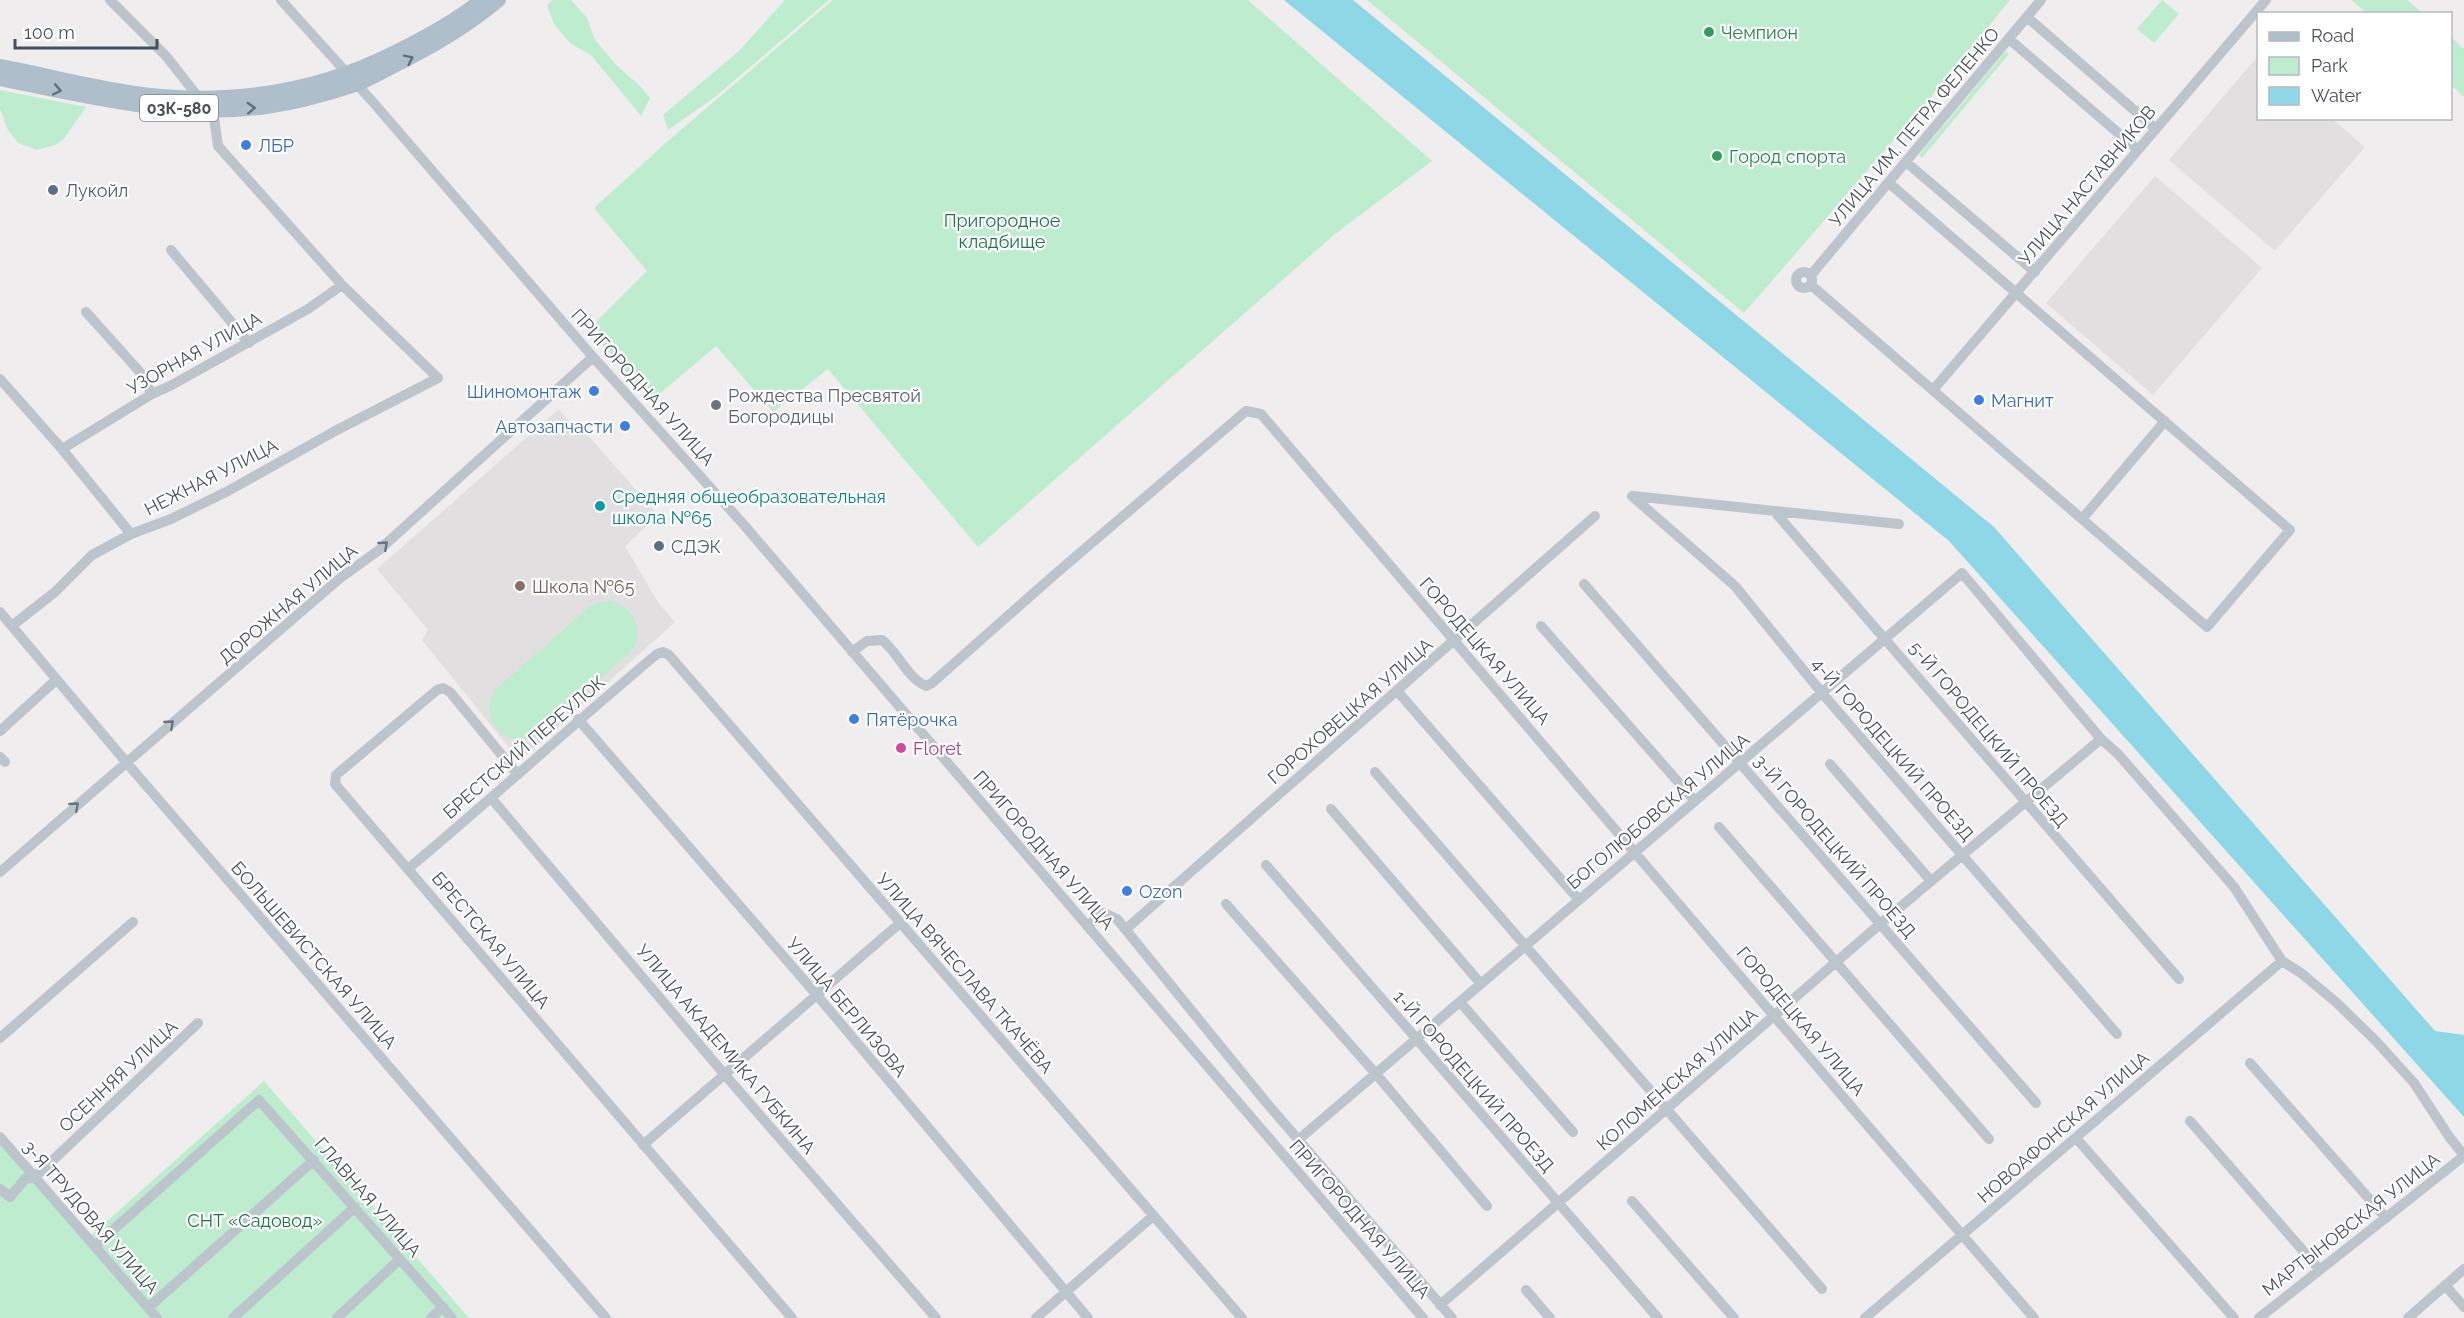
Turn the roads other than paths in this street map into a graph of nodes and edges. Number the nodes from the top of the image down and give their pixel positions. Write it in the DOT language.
graph roads {
  1 [pos="110,0"];
  2 [pos="281,0"];
  3 [pos="499,0"];
  4 [pos="2041,0"];
  5 [pos="2266,0"];
  6 [pos="475,2"];
  7 [pos="2027,17"];
  8 [pos="2009,39"];
  9 [pos="0,66"];
  10 [pos="0,79"];
  11 [pos="352,79"];
  12 [pos="199,98"];
  13 [pos="213,110"];
  14 [pos="2156,129"];
  15 [pos="2138,150"];
  16 [pos="1906,162"];
  17 [pos="1889,183"];
  18 [pos="171,250"];
  19 [pos="2035,272"];
  20 [pos="342,285"];
  21 [pos="2017,294"];
  22 [pos="86,312"];
  23 [pos="249,343"];
  24 [pos="593,357"];
  25 [pos="0,379"];
  26 [pos="1933,390"];
  27 [pos="152,394"];
  28 [pos="2165,422"];
  29 [pos="62,449"];
  30 [pos="1774,511"];
  31 [pos="1595,516"];
  32 [pos="2082,519"];
  33 [pos="1899,524"];
  34 [pos="131,534"];
  35 [pos="1584,584"];
  36 [pos="0,612"];
  37 [pos="13,625"];
  38 [pos="1541,626"];
  39 [pos="1886,639"];
  40 [pos="1455,642"];
  41 [pos="663,652"];
  42 [pos="852,652"];
  43 [pos="56,680"];
  44 [pos="1398,692"];
  45 [pos="1822,693"];
  46 [pos="579,719"];
  47 [pos="0,731"];
  48 [pos="2101,739"];
  49 [pos="126,762"];
  50 [pos="1741,763"];
  51 [pos="1830,764"];
  52 [pos="1375,772"];
  53 [pos="518,775"];
  54 [pos="492,799"];
  55 [pos="1695,801"];
  56 [pos="2025,803"];
  57 [pos="1330,809"];
  58 [pos="1719,827"];
  59 [pos="1636,852"];
  60 [pos="1962,854"];
  61 [pos="1266,865"];
  62 [pos="410,868"];
  63 [pos="0,872"];
  64 [pos="1931,881"];
  65 [pos="1579,900"];
  66 [pos="1226,904"];
  67 [pos="133,922"];
  68 [pos="900,923"];
  69 [pos="1880,924"];
  70 [pos="1087,926"];
  71 [pos="1126,929"];
  72 [pos="1526,946"];
  73 [pos="2282,960"];
  74 [pos="1837,962"];
  75 [pos="2179,979"];
  76 [pos="1481,984"];
  77 [pos="816,994"];
  78 [pos="1460,1002"];
  79 [pos="1775,1015"];
  80 [pos="198,1023"];
  81 [pos="2117,1034"];
  82 [pos="0,1038"];
  83 [pos="1416,1040"];
  84 [pos="2250,1063"];
  85 [pos="1376,1074"];
  86 [pos="725,1075"];
  87 [pos="1265,1101"];
  88 [pos="2036,1103"];
  89 [pos="1665,1110"];
  90 [pos="1249,1115"];
  91 [pos="2190,1121"];
  92 [pos="1573,1132"];
  93 [pos="0,1137"];
  94 [pos="2076,1138"];
  95 [pos="1989,1139"];
  96 [pos="1298,1140"];
  97 [pos="643,1145"];
  98 [pos="2464,1156"];
  99 [pos="314,1160"];
  100 [pos="35,1177"];
  101 [pos="0,1189"];
  102 [pos="1632,1201"];
  103 [pos="1558,1203"];
  104 [pos="1487,1206"];
  105 [pos="355,1207"];
  106 [pos="1153,1216"];
  107 [pos="2386,1218"];
  108 [pos="1962,1234"];
  109 [pos="95,1246"];
  110 [pos="400,1259"];
  111 [pos="2464,1269"];
  112 [pos="2320,1270"];
  113 [pos="2445,1285"];
  114 [pos="1822,1289"];
  115 [pos="1526,1290"];
  116 [pos="1066,1292"];
  117 [pos="1440,1305"];
  118 [pos="443,1307"];
  119 [pos="148,1308"];
  120 [pos="2464,1308"];
  121 [pos="157,1318"];
  122 [pos="232,1318"];
  123 [pos="337,1318"];
  124 [pos="431,1318"];
  125 [pos="452,1318"];
  126 [pos="606,1318"];
  127 [pos="792,1318"];
  128 [pos="936,1318"];
  129 [pos="1036,1318"];
  130 [pos="1088,1318"];
  131 [pos="1242,1318"];
  132 [pos="1423,1318"];
  133 [pos="1452,1318"];
  134 [pos="1550,1318"];
  135 [pos="1658,1318"];
  136 [pos="1734,1318"];
  137 [pos="1865,1318"];
  138 [pos="2034,1318"];
  139 [pos="2234,1318"];
  140 [pos="2259,1318"];
  141 [pos="2408,1318"];
  1 -- 12 [label="street"];
  2 -- 11 [label="street, ПРИГОРОДНАЯ УЛИЦА"];
  11 -- 3 [label="main road, 03К-580, one-way"];
  4 -- 7 [label="street, УЛИЦА ИМ. ПЕТРА ФЕЛЕНКО"];
  5 -- 14 [label="street, УЛИЦА НАСТАВНИКОВ"];
  6 -- 11 [label="main road, 03К-580"];
  7 -- 8 [label="street, УЛИЦА ИМ. ПЕТРА ФЕЛЕНКО"];
  7 -- 14 [label="street"];
  8 -- 15 [label="street"];
  8 -- 16 [label="street, УЛИЦА ИМ. ПЕТРА ФЕЛЕНКО"];
  9 -- 12 [label="main road, 03К-580"];
  10 -- 13 [label="main road, 03К-580, one-way"];
  11 -- 12 [label="main road, 03К-580"];
  13 -- 11 [label="main road, 03К-580, one-way"];
  11 -- 24 [label="street, ПРИГОРОДНАЯ УЛИЦА"];
  13 -- 20 [label="street"];
  14 -- 15 [label="street, УЛИЦА НАСТАВНИКОВ"];
  15 -- 19 [label="street, УЛИЦА НАСТАВНИКОВ"];
  16 -- 17 [label="street, УЛИЦА ИМ. ПЕТРА ФЕЛЕНКО"];
  16 -- 19 [label="street"];
  17 -- 21 [label="street"];
  17 -- 26 [label="street, УЛИЦА ИМ. ПЕТРА ФЕЛЕНКО"];
  18 -- 23 [label="street"];
  19 -- 21 [label="street, УЛИЦА НАСТАВНИКОВ"];
  20 -- 23 [label="street, УЗОРНАЯ УЛИЦА"];
  20 -- 34 [label="street, НЕЖНАЯ УЛИЦА"];
  21 -- 26 [label="street, УЛИЦА НАСТАВНИКОВ"];
  21 -- 28 [label="street"];
  22 -- 27 [label="street"];
  23 -- 27 [label="street, УЗОРНАЯ УЛИЦА"];
  24 -- 42 [label="street, ПРИГОРОДНАЯ УЛИЦА"];
  49 -- 24 [label="street, ДОРОЖНАЯ УЛИЦА, one-way"];
  25 -- 29 [label="street"];
  26 -- 32 [label="street"];
  27 -- 29 [label="street, УЗОРНАЯ УЛИЦА"];
  28 -- 32 [label="street"];
  28 -- 32 [label="street"];
  29 -- 34 [label="street"];
  30 -- 33 [label="street"];
  30 -- 39 [label="street, 5-Й ГОРОДЕЦКИЙ ПРОЕЗД"];
  30 -- 45 [label="street, 4-Й ГОРОДЕЦКИЙ ПРОЕЗД"];
  31 -- 40 [label="street, ГОРОХОВЕЦКАЯ УЛИЦА"];
  34 -- 37 [label="street, НЕЖНАЯ УЛИЦА"];
  35 -- 50 [label="street, 3-Й ГОРОДЕЦКИЙ ПРОЕЗД"];
  36 -- 37 [label="street, БОЛЬШЕВИСТСКАЯ УЛИЦА"];
  37 -- 43 [label="street, БОЛЬШЕВИСТСКАЯ УЛИЦА"];
  38 -- 55 [label="street"];
  39 -- 45 [label="street, БОГОЛЮБОВСКАЯ УЛИЦА"];
  39 -- 48 [label="street, БОГОЛЮБОВСКАЯ УЛИЦА"];
  39 -- 56 [label="street, 5-Й ГОРОДЕЦКИЙ ПРОЕЗД"];
  40 -- 42 [label="street, ГОРОДЕЦКАЯ УЛИЦА"];
  40 -- 44 [label="street, ГОРОХОВЕЦКАЯ УЛИЦА"];
  40 -- 59 [label="street, ГОРОДЕЦКАЯ УЛИЦА"];
  41 -- 46 [label="street, БРЕСТСКИЙ ПЕРЕУЛОК"];
  41 -- 68 [label="street, УЛИЦА ВЯЧЕСЛАВА ТКАЧЁВА"];
  42 -- 70 [label="street, ПРИГОРОДНАЯ УЛИЦА"];
  43 -- 47 [label="street"];
  43 -- 49 [label="street, БОЛЬШЕВИСТСКАЯ УЛИЦА"];
  44 -- 65 [label="street"];
  44 -- 71 [label="street, ГОРОХОВЕЦКАЯ УЛИЦА"];
  45 -- 50 [label="street, БОГОЛЮБОВСКАЯ УЛИЦА"];
  45 -- 60 [label="street, 4-Й ГОРОДЕЦКИЙ ПРОЕЗД"];
  46 -- 53 [label="street, БРЕСТСКИЙ ПЕРЕУЛОК"];
  46 -- 77 [label="street, УЛИЦА БЕРЛИЗОВА"];
  48 -- 56 [label="street, КОЛОМЕНСКАЯ УЛИЦА"];
  48 -- 73 [label="street"];
  63 -- 49 [label="street, ДОРОЖНАЯ УЛИЦА, one-way"];
  49 -- 126 [label="street, БОЛЬШЕВИСТСКАЯ УЛИЦА"];
  50 -- 55 [label="street, БОГОЛЮБОВСКАЯ УЛИЦА"];
  50 -- 69 [label="street, 3-Й ГОРОДЕЦКИЙ ПРОЕЗД"];
  51 -- 64 [label="street"];
  52 -- 72 [label="street"];
  53 -- 54 [label="street, БРЕСТСКИЙ ПЕРЕУЛОК"];
  53 -- 62 [label="street, БРЕСТСКАЯ УЛИЦА"];
  54 -- 62 [label="street, БРЕСТСКИЙ ПЕРЕУЛОК"];
  54 -- 86 [label="street, УЛИЦА АКАДЕМИКА ГУБКИНА"];
  55 -- 59 [label="street, БОГОЛЮБОВСКАЯ УЛИЦА"];
  56 -- 60 [label="street, КОЛОМЕНСКАЯ УЛИЦА"];
  56 -- 75 [label="street, 5-Й ГОРОДЕЦКИЙ ПРОЕЗД"];
  57 -- 76 [label="street"];
  58 -- 74 [label="street"];
  59 -- 65 [label="street, БОГОЛЮБОВСКАЯ УЛИЦА"];
  59 -- 79 [label="street, ГОРОДЕЦКАЯ УЛИЦА"];
  60 -- 64 [label="street, КОЛОМЕНСКАЯ УЛИЦА"];
  60 -- 81 [label="street, 4-Й ГОРОДЕЦКИЙ ПРОЕЗД"];
  61 -- 83 [label="street, 1-Й ГОРОДЕЦКИЙ ПРОЕЗД"];
  62 -- 97 [label="street, БРЕСТСКАЯ УЛИЦА"];
  64 -- 69 [label="street, КОЛОМЕНСКАЯ УЛИЦА"];
  65 -- 72 [label="street, БОГОЛЮБОВСКАЯ УЛИЦА"];
  66 -- 85 [label="street"];
  67 -- 82 [label="street"];
  68 -- 77 [label="street"];
  68 -- 106 [label="street, УЛИЦА ВЯЧЕСЛАВА ТКАЧЁВА"];
  69 -- 74 [label="street, КОЛОМЕНСКАЯ УЛИЦА"];
  69 -- 88 [label="street, 3-Й ГОРОДЕЦКИЙ ПРОЕЗД"];
  70 -- 71 [label="street"];
  70 -- 90 [label="street, ПРИГОРОДНАЯ УЛИЦА"];
  71 -- 87 [label="street"];
  72 -- 76 [label="street, БОГОЛЮБОВСКАЯ УЛИЦА"];
  72 -- 89 [label="street"];
  73 -- 94 [label="street, НОВОАФОНСКАЯ УЛИЦА"];
  73 -- 98 [label="street"];
  74 -- 79 [label="street, КОЛОМЕНСКАЯ УЛИЦА"];
  74 -- 95 [label="street"];
  76 -- 78 [label="street, БОГОЛЮБОВСКАЯ УЛИЦА"];
  77 -- 86 [label="street"];
  77 -- 116 [label="street, УЛИЦА БЕРЛИЗОВА"];
  78 -- 83 [label="street, БОГОЛЮБОВСКАЯ УЛИЦА"];
  78 -- 92 [label="street"];
  79 -- 89 [label="street, КОЛОМЕНСКАЯ УЛИЦА"];
  79 -- 108 [label="street, ГОРОДЕЦКАЯ УЛИЦА"];
  80 -- 100 [label="street, ОСЕННЯЯ УЛИЦА"];
  83 -- 85 [label="street, БОГОЛЮБОВСКАЯ УЛИЦА"];
  83 -- 103 [label="street, 1-Й ГОРОДЕЦКИЙ ПРОЕЗД"];
  84 -- 107 [label="street"];
  85 -- 96 [label="street, БОГОЛЮБОВСКАЯ УЛИЦА"];
  85 -- 104 [label="street"];
  86 -- 97 [label="street"];
  86 -- 128 [label="street, УЛИЦА АКАДЕМИКА ГУБКИНА"];
  87 -- 90 [label="street"];
  87 -- 96 [label="street"];
  89 -- 103 [label="street, КОЛОМЕНСКАЯ УЛИЦА"];
  89 -- 114 [label="street"];
  90 -- 132 [label="street, ПРИГОРОДНАЯ УЛИЦА"];
  91 -- 112 [label="street"];
  93 -- 100 [label="street, 3-Я ТРУДОВАЯ УЛИЦА"];
  94 -- 108 [label="street, НОВОАФОНСКАЯ УЛИЦА"];
  94 -- 139 [label="street"];
  96 -- 117 [label="street"];
  97 -- 127 [label="street, БРЕСТСКАЯ УЛИЦА"];
  98 -- 107 [label="street, МАРТЫНОВСКАЯ УЛИЦА"];
  99 -- 105 [label="street, ГЛАВНАЯ УЛИЦА"];
  99 -- 109 [label="street, ГЛАВНАЯ УЛИЦА"];
  99 -- 119 [label="street"];
  100 -- 101 [label="street, ОСЕННЯЯ УЛИЦА"];
  100 -- 109 [label="street, 3-Я ТРУДОВАЯ УЛИЦА"];
  102 -- 136 [label="street"];
  103 -- 117 [label="street, КОЛОМЕНСКАЯ УЛИЦА"];
  103 -- 135 [label="street, 1-Й ГОРОДЕЦКИЙ ПРОЕЗД"];
  105 -- 110 [label="street, ГЛАВНАЯ УЛИЦА"];
  105 -- 122 [label="street"];
  106 -- 116 [label="street"];
  106 -- 131 [label="street, УЛИЦА ВЯЧЕСЛАВА ТКАЧЁВА"];
  107 -- 112 [label="street, МАРТЫНОВСКАЯ УЛИЦА"];
  108 -- 137 [label="street, НОВОАФОНСКАЯ УЛИЦА"];
  108 -- 138 [label="street, ГОРОДЕЦКАЯ УЛИЦА"];
  109 -- 119 [label="street, 3-Я ТРУДОВАЯ УЛИЦА"];
  110 -- 118 [label="street, ГЛАВНАЯ УЛИЦА"];
  110 -- 123 [label="street"];
  111 -- 113 [label="street"];
  112 -- 140 [label="street, МАРТЫНОВСКАЯ УЛИЦА"];
  113 -- 120 [label="street"];
  113 -- 141 [label="street"];
  115 -- 134 [label="street"];
  116 -- 129 [label="street"];
  116 -- 130 [label="street, УЛИЦА БЕРЛИЗОВА"];
  117 -- 133 [label="street"];
  118 -- 124 [label="street"];
  118 -- 125 [label="street, ГЛАВНАЯ УЛИЦА"];
  119 -- 121 [label="street, 3-Я ТРУДОВАЯ УЛИЦА"];
}
